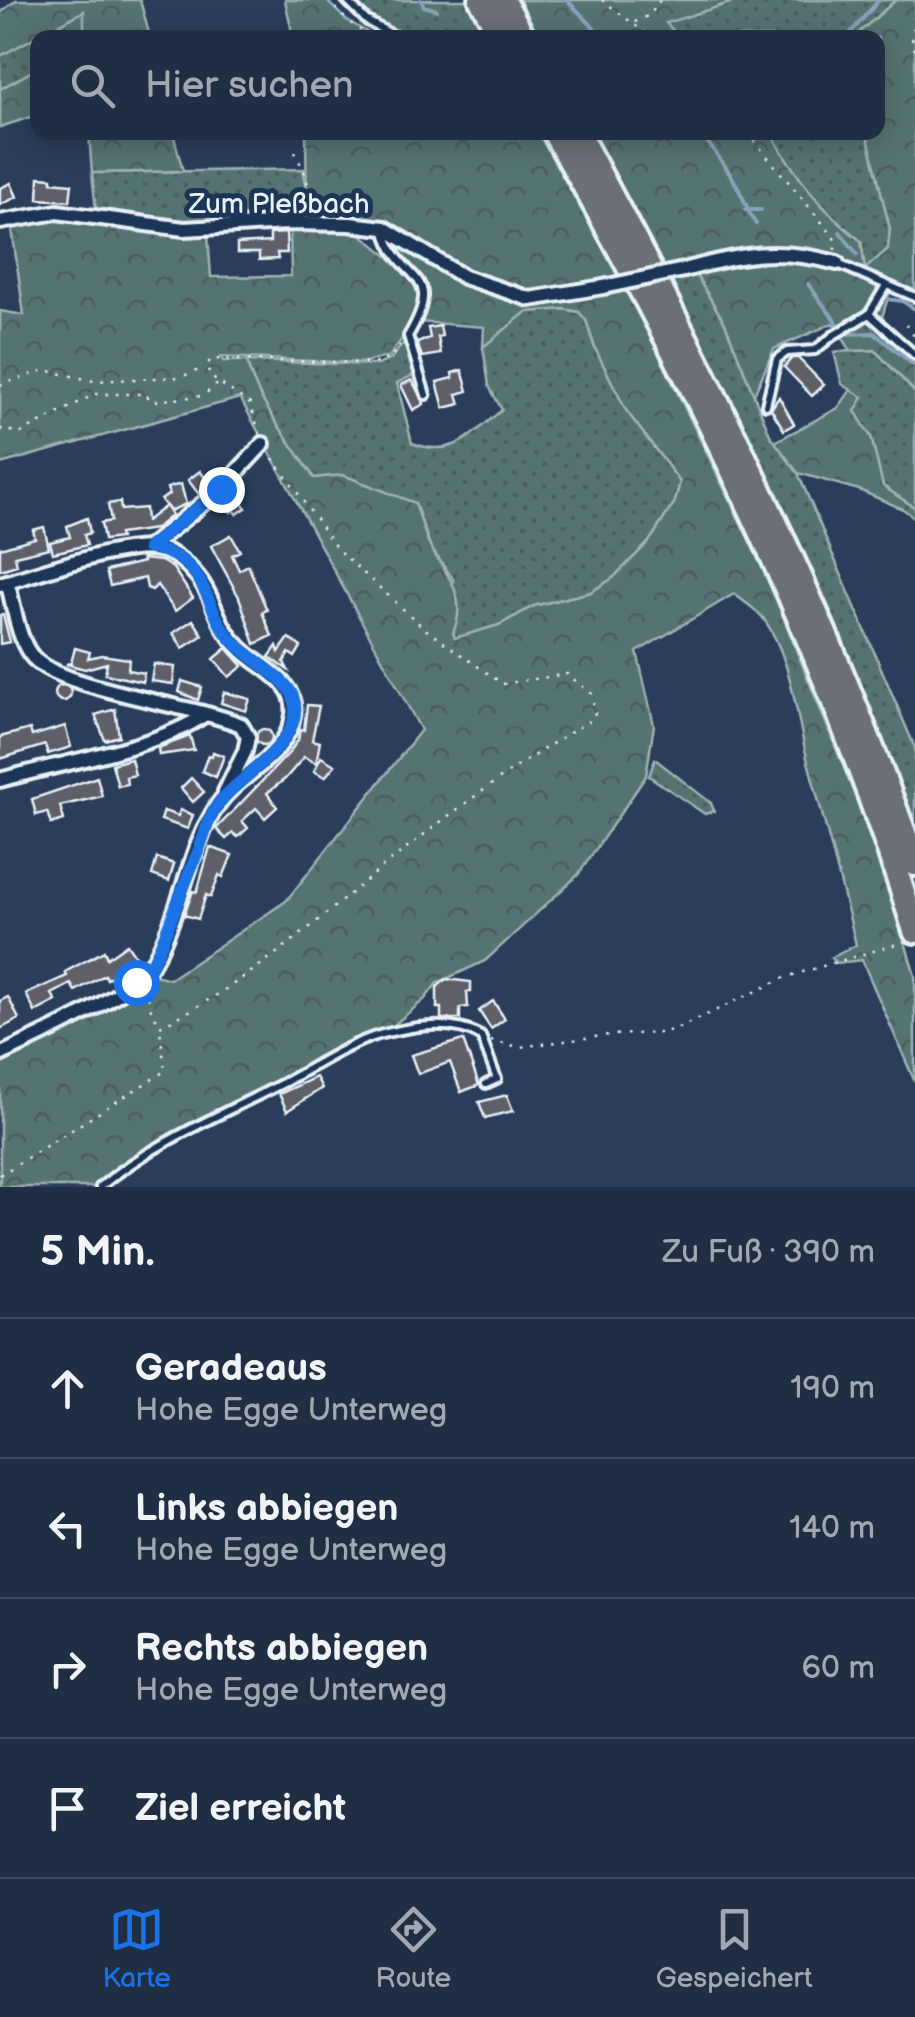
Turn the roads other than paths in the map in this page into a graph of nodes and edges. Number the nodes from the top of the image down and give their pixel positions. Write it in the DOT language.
graph roads {
  1 [pos="346,0"];
  2 [pos="481,0"];
  3 [pos="503,0"];
  4 [pos="383,30"];
  5 [pos="498,30"];
  6 [pos="520,30"];
  7 [pos="556,140"];
  8 [pos="581,140"];
  9 [pos="0,222"];
  10 [pos="384,228"];
  11 [pos="837,263"];
  12 [pos="885,287"];
  13 [pos="915,298"];
  14 [pos="869,314"];
  15 [pos="915,355"];
  16 [pos="426,395"];
  17 [pos="766,405"];
  18 [pos="262,444"];
  19 [pos="148,548"];
  20 [pos="4,583"];
  21 [pos="204,714"];
  22 [pos="0,780"];
  23 [pos="218,803"];
  24 [pos="915,864"];
  25 [pos="915,935"];
  26 [pos="0,1055"];
  27 [pos="486,1084"];
  28 [pos="100,1187"];
  1 -- 4 [label="lane"];
  2 -- 5 [label="highway"];
  3 -- 6 [label="highway"];
  7 -- 25 [label="highway"];
  8 -- 24 [label="highway"];
  9 -- 10 [label="street, Zum Pleßbach"];
  10 -- 11 [label="street, Zum Pleßbach, bridge"];
  10 -- 16 [label="lane"];
  11 -- 12 [label="lane"];
  12 -- 13 [label="lane"];
  12 -- 14 [label="lane"];
  14 -- 15 [label="lane"];
  14 -- 17 [label="lane"];
  18 -- 19 [label="street"];
  19 -- 20 [label="street"];
  19 -- 23 [label="street"];
  20 -- 21 [label="street"];
  21 -- 22 [label="street"];
  21 -- 23 [label="street"];
  23 -- 26 [label="street"];
  27 -- 28 [label="lane"];
}
